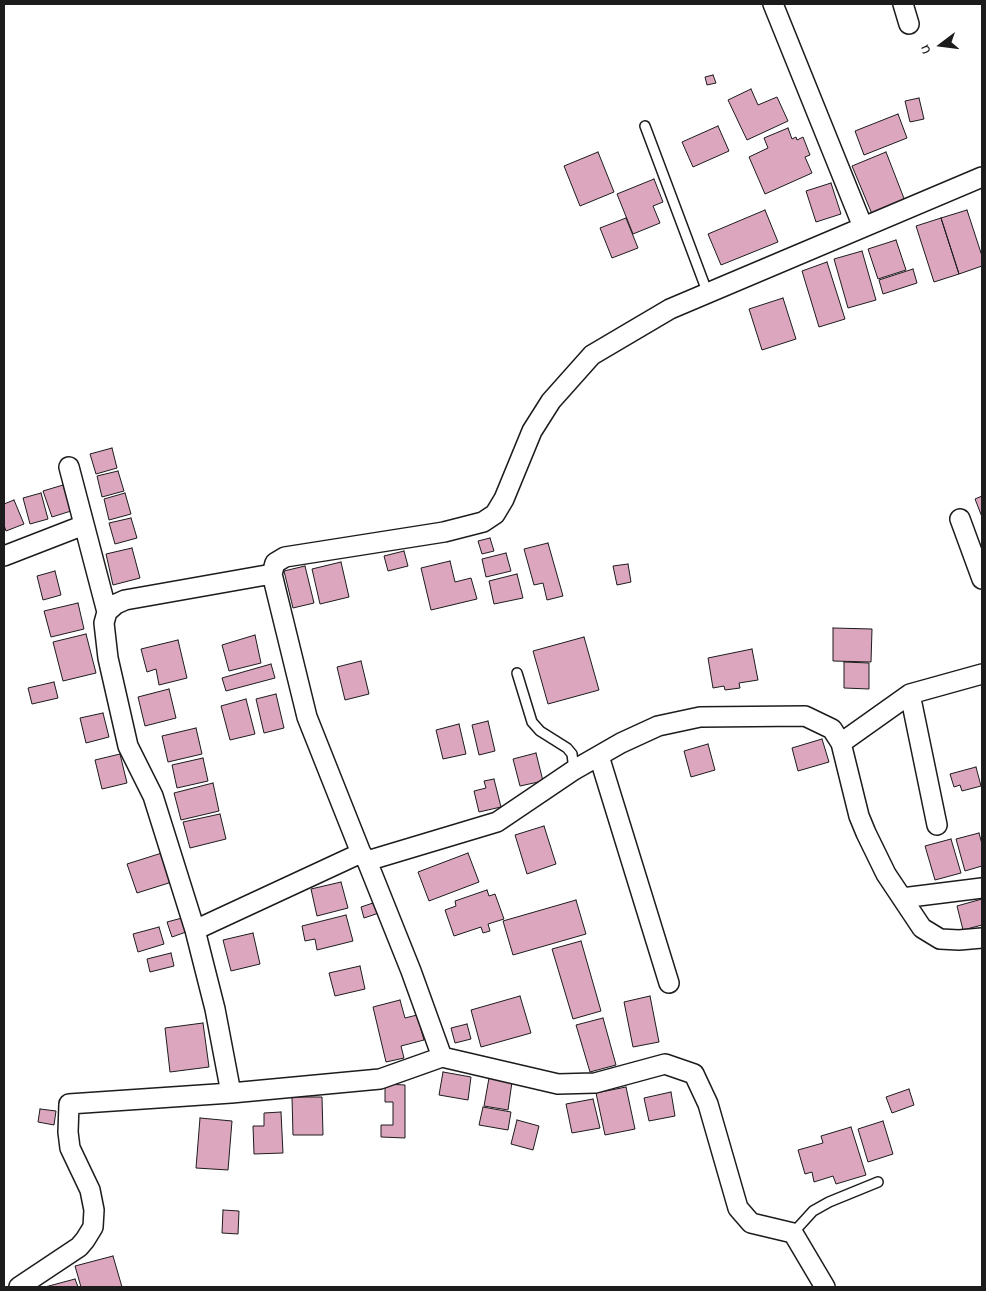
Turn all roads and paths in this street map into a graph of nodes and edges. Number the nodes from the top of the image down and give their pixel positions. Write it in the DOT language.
graph roads {
  1 [pos="772,4"];
  2 [pos="903,4"];
  3 [pos="909,24"];
  4 [pos="644,126"];
  5 [pos="982,177"];
  6 [pos="863,227"];
  7 [pos="708,294"];
  8 [pos="69,467"];
  9 [pos="960,519"];
  10 [pos="84,525"];
  11 [pos="4,556"];
  12 [pos="272,574"];
  13 [pos="982,579"];
  14 [pos="107,612"];
  15 [pos="517,673"];
  16 [pos="982,674"];
  17 [pos="910,694"];
  18 [pos="841,743"];
  19 [pos="599,756"];
  20 [pos="574,770"];
  21 [pos="938,824"];
  22 [pos="364,857"];
  23 [pos="982,888"];
  24 [pos="902,898"];
  25 [pos="195,930"];
  26 [pos="982,938"];
  27 [pos="669,983"];
  28 [pos="442,1057"];
  29 [pos="231,1093"];
  30 [pos="878,1182"];
  31 [pos="793,1233"];
  32 [pos="22,1287"];
  33 [pos="825,1287"];
  1 -- 6 [label="street"];
  2 -- 3 [label="street"];
  4 -- 7 [label="lane"];
  5 -- 6 [label="street"];
  6 -- 7 [label="street"];
  7 -- 12 [label="street"];
  8 -- 10 [label="street"];
  9 -- 13 [label="street"];
  10 -- 11 [label="street"];
  10 -- 14 [label="street"];
  12 -- 14 [label="street"];
  12 -- 22 [label="street"];
  14 -- 25 [label="street"];
  15 -- 20 [label="lane"];
  16 -- 17 [label="street"];
  17 -- 18 [label="street"];
  17 -- 21 [label="street"];
  18 -- 19 [label="street"];
  18 -- 24 [label="street"];
  19 -- 20 [label="street"];
  19 -- 27 [label="street"];
  20 -- 22 [label="street"];
  22 -- 25 [label="street"];
  22 -- 28 [label="street"];
  23 -- 24 [label="street"];
  24 -- 26 [label="street"];
  25 -- 29 [label="street"];
  28 -- 29 [label="street"];
  28 -- 31 [label="street"];
  29 -- 32 [label="street"];
  30 -- 31 [label="lane"];
  31 -- 33 [label="street"];
}
